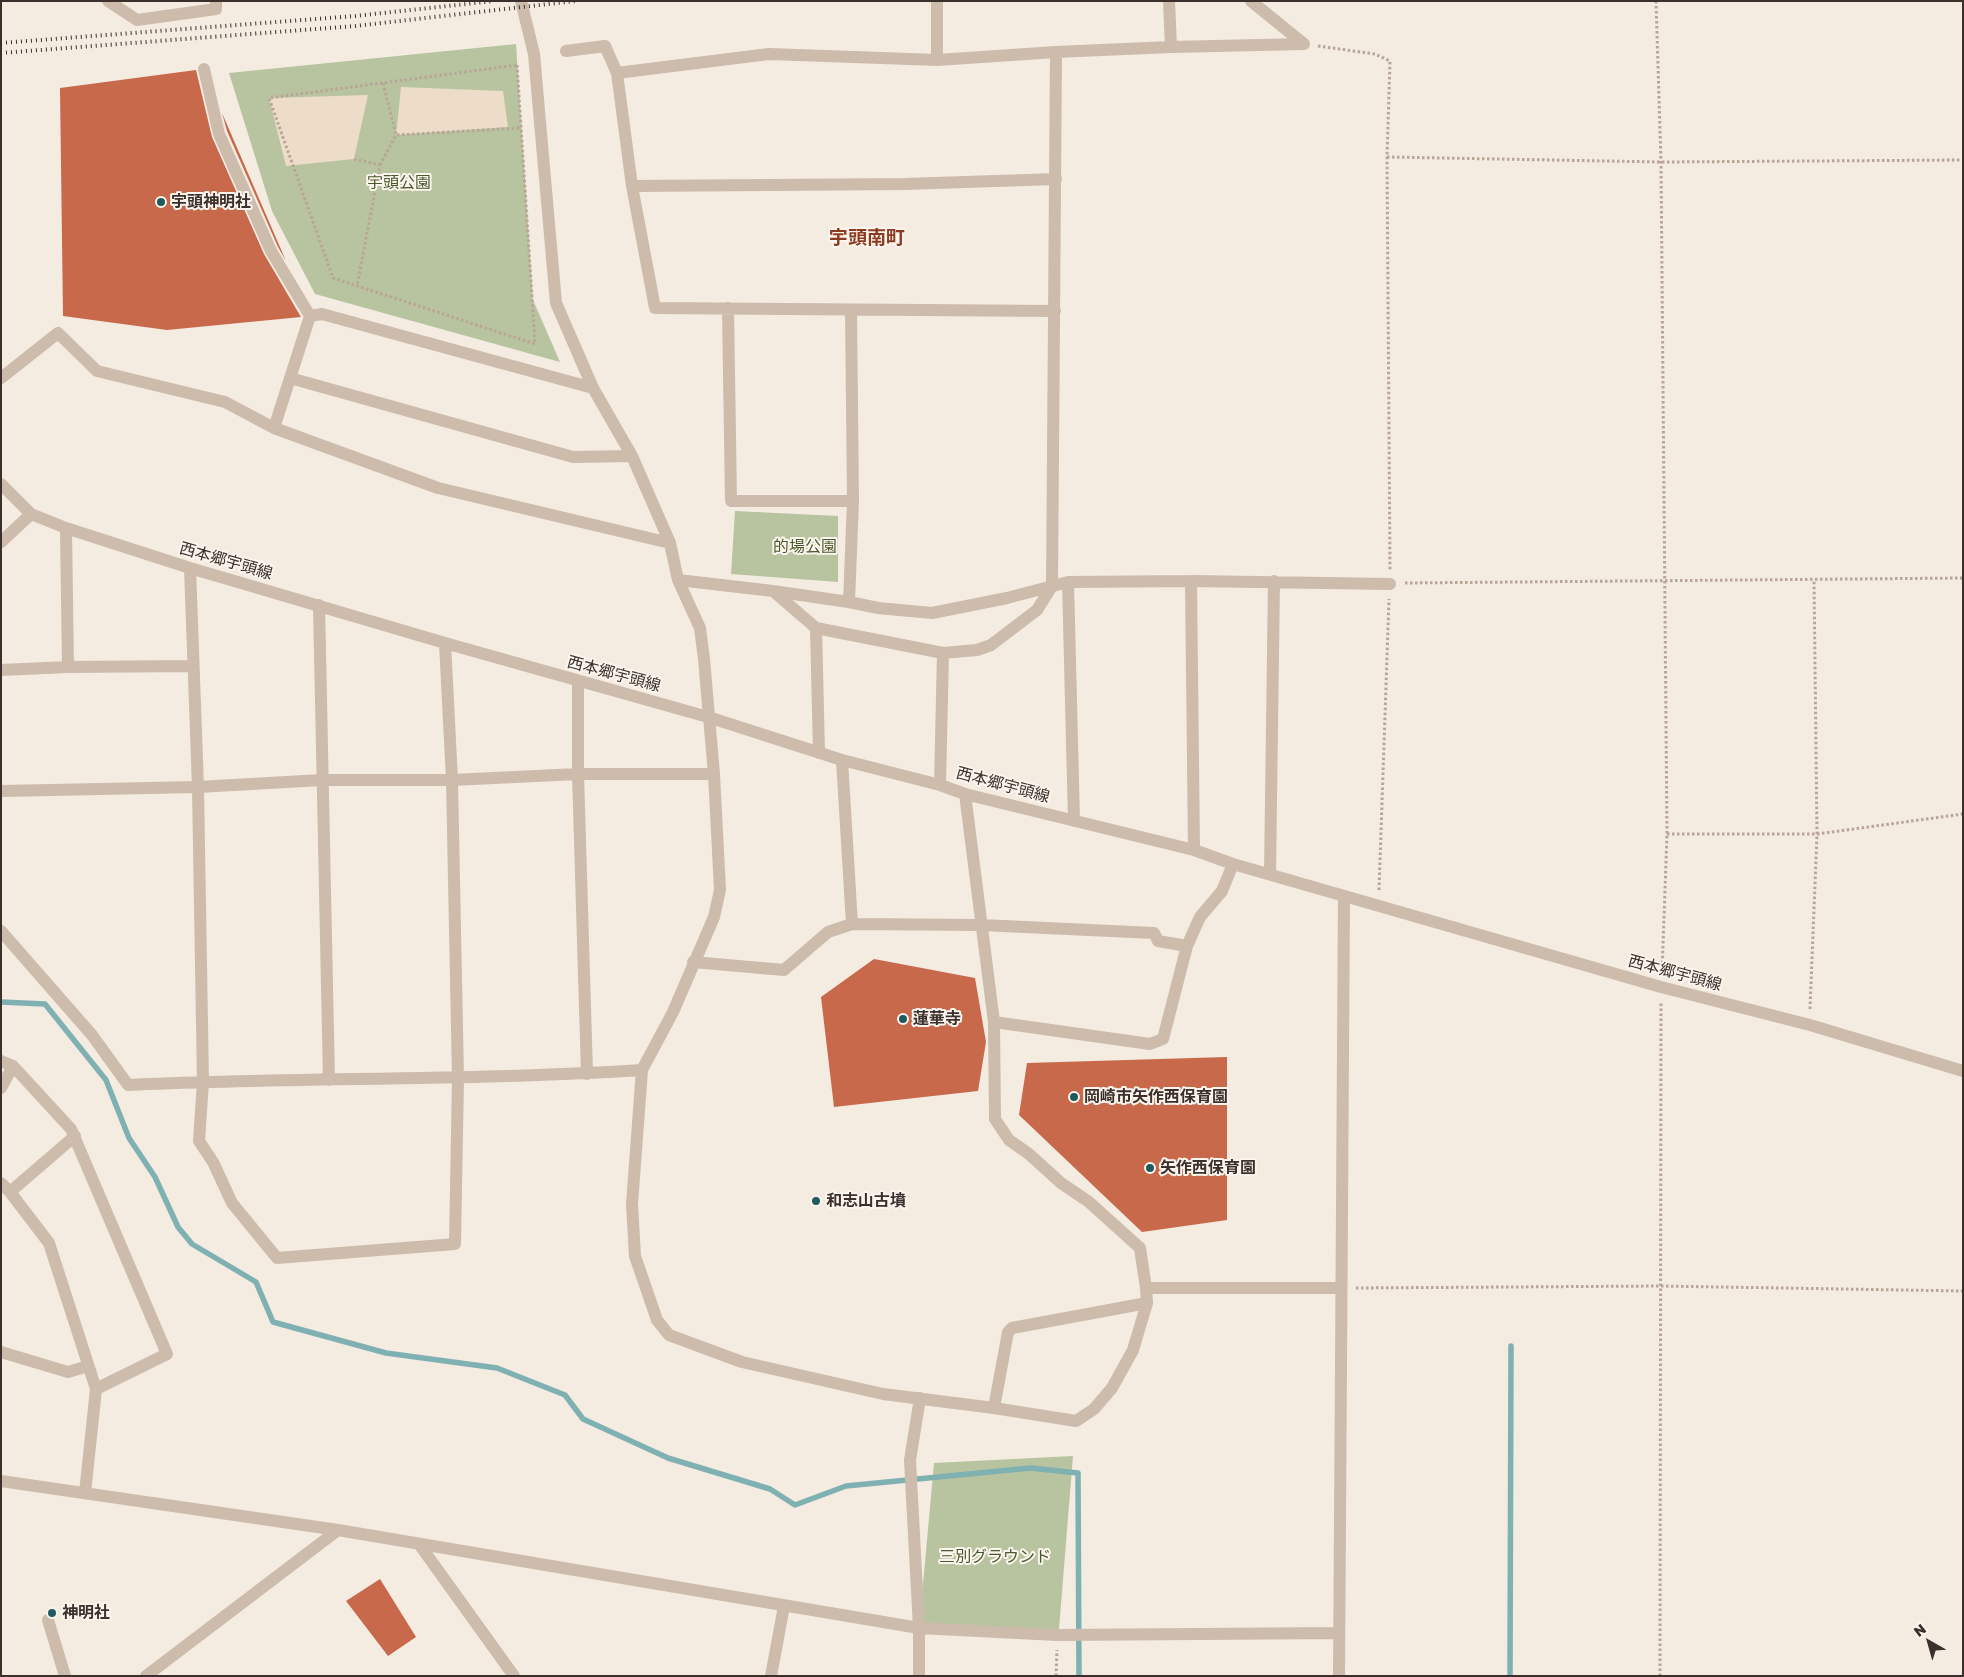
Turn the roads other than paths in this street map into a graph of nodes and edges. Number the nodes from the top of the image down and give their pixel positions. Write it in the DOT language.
graph roads {
  1 [pos="108,1"];
  2 [pos="216,1"];
  3 [pos="521,1"];
  4 [pos="937,1"];
  5 [pos="1170,1"];
  6 [pos="1251,1"];
  7 [pos="1171,47"];
  8 [pos="566,50"];
  9 [pos="1056,52"];
  10 [pos="937,60"];
  11 [pos="204,69"];
  12 [pos="618,73"];
  13 [pos="1056,178"];
  14 [pos="632,186"];
  15 [pos="728,308"];
  16 [pos="851,310"];
  17 [pos="1055,311"];
  18 [pos="310,316"];
  19 [pos="1,378"];
  20 [pos="290,378"];
  21 [pos="593,388"];
  22 [pos="274,428"];
  23 [pos="632,456"];
  24 [pos="1,484"];
  25 [pos="853,501"];
  26 [pos="31,514"];
  27 [pos="66,528"];
  28 [pos="1,542"];
  29 [pos="670,543"];
  30 [pos="190,568"];
  31 [pos="678,580"];
  32 [pos="1192,581"];
  33 [pos="1274,581"];
  34 [pos="1068,582"];
  35 [pos="1390,584"];
  36 [pos="1052,586"];
  37 [pos="773,591"];
  38 [pos="849,602"];
  39 [pos="319,605"];
  40 [pos="816,628"];
  41 [pos="445,643"];
  42 [pos="943,653"];
  43 [pos="192,666"];
  44 [pos="68,667"];
  45 [pos="1,670"];
  46 [pos="578,681"];
  47 [pos="708,717"];
  48 [pos="819,753"];
  49 [pos="842,760"];
  50 [pos="578,774"];
  51 [pos="714,774"];
  52 [pos="322,780"];
  53 [pos="452,780"];
  54 [pos="940,784"];
  55 [pos="198,787"];
  56 [pos="1,791"];
  57 [pos="965,794"];
  58 [pos="1074,821"];
  59 [pos="1194,850"];
  60 [pos="1233,864"];
  61 [pos="1270,874"];
  62 [pos="1344,896"];
  63 [pos="852,924"];
  64 [pos="981,925"];
  65 [pos="1,931"];
  66 [pos="1187,946"];
  67 [pos="693,962"];
  68 [pos="994,1022"];
  69 [pos="7,1064"];
  70 [pos="642,1070"];
  71 [pos="1963,1071"];
  72 [pos="587,1074"];
  73 [pos="458,1078"];
  74 [pos="329,1080"];
  75 [pos="203,1082"];
  76 [pos="1,1088"];
  77 [pos="75,1136"];
  78 [pos="6,1188"];
  79 [pos="1146,1288"];
  80 [pos="1340,1288"];
  81 [pos="1147,1303"];
  82 [pos="1,1352"];
  83 [pos="88,1366"];
  84 [pos="96,1389"];
  85 [pos="920,1398"];
  86 [pos="994,1408"];
  87 [pos="1,1481"];
  88 [pos="85,1494"];
  89 [pos="338,1530"];
  90 [pos="419,1544"];
  91 [pos="784,1606"];
  92 [pos="48,1620"];
  93 [pos="919,1628"];
  94 [pos="1339,1632"];
  95 [pos="65,1676"];
  96 [pos="146,1676"];
  97 [pos="514,1676"];
  98 [pos="771,1676"];
  99 [pos="919,1676"];
  100 [pos="1340,1676"];
  1 -- 2 [label="street"];
  3 -- 21 [label="street"];
  4 -- 10 [label="street"];
  5 -- 7 [label="street"];
  6 -- 7 [label="street"];
  7 -- 9 [label="street"];
  8 -- 12 [label="street"];
  9 -- 10 [label="street"];
  9 -- 13 [label="street"];
  10 -- 12 [label="street"];
  11 -- 18 [label="street"];
  12 -- 14 [label="street"];
  13 -- 14 [label="street"];
  13 -- 17 [label="street"];
  14 -- 15 [label="street"];
  15 -- 16 [label="street"];
  15 -- 25 [label="street"];
  16 -- 17 [label="street"];
  16 -- 25 [label="street"];
  17 -- 36 [label="street"];
  18 -- 20 [label="street"];
  18 -- 21 [label="street"];
  19 -- 22 [label="street"];
  20 -- 22 [label="street"];
  20 -- 23 [label="street"];
  21 -- 23 [label="street"];
  22 -- 29 [label="street"];
  23 -- 29 [label="street"];
  24 -- 26 [label="street, 西本郷宇頭線"];
  25 -- 38 [label="street"];
  26 -- 27 [label="street, 西本郷宇頭線"];
  26 -- 28 [label="street"];
  27 -- 30 [label="street, 西本郷宇頭線"];
  27 -- 44 [label="street"];
  29 -- 31 [label="street"];
  30 -- 39 [label="street, 西本郷宇頭線"];
  30 -- 43 [label="street"];
  31 -- 37 [label="street"];
  31 -- 47 [label="street"];
  32 -- 33 [label="street"];
  32 -- 34 [label="street"];
  32 -- 59 [label="street"];
  33 -- 35 [label="street"];
  33 -- 61 [label="street"];
  34 -- 36 [label="street"];
  34 -- 58 [label="street"];
  36 -- 38 [label="street"];
  36 -- 42 [label="street"];
  37 -- 38 [label="street"];
  37 -- 40 [label="street"];
  39 -- 41 [label="street, 西本郷宇頭線"];
  39 -- 52 [label="street"];
  40 -- 42 [label="street"];
  40 -- 48 [label="street"];
  41 -- 46 [label="street, 西本郷宇頭線"];
  41 -- 53 [label="street"];
  42 -- 54 [label="street"];
  43 -- 44 [label="street"];
  43 -- 55 [label="street"];
  44 -- 45 [label="street"];
  46 -- 47 [label="street, 西本郷宇頭線"];
  46 -- 50 [label="street"];
  47 -- 48 [label="street, 西本郷宇頭線"];
  47 -- 51 [label="street"];
  48 -- 49 [label="street, 西本郷宇頭線"];
  49 -- 54 [label="street, 西本郷宇頭線"];
  49 -- 63 [label="street"];
  50 -- 51 [label="street"];
  50 -- 53 [label="street"];
  50 -- 72 [label="street"];
  51 -- 67 [label="street"];
  52 -- 53 [label="street"];
  52 -- 55 [label="street"];
  52 -- 74 [label="street"];
  53 -- 73 [label="street"];
  54 -- 57 [label="street, 西本郷宇頭線"];
  55 -- 56 [label="street"];
  55 -- 75 [label="street"];
  57 -- 58 [label="street, 西本郷宇頭線"];
  57 -- 64 [label="street"];
  58 -- 59 [label="street, 西本郷宇頭線"];
  59 -- 60 [label="street, 西本郷宇頭線"];
  60 -- 61 [label="street, 西本郷宇頭線"];
  60 -- 66 [label="street"];
  61 -- 62 [label="street"];
  62 -- 71 [label="street, 西本郷宇頭線"];
  62 -- 80 [label="street"];
  63 -- 64 [label="street"];
  63 -- 67 [label="street"];
  64 -- 66 [label="street"];
  64 -- 68 [label="street"];
  65 -- 75 [label="street"];
  66 -- 68 [label="street"];
  67 -- 70 [label="street"];
  68 -- 79 [label="street"];
  69 -- 76 [label="street"];
  69 -- 77 [label="street"];
  70 -- 72 [label="street"];
  70 -- 85 [label="street"];
  72 -- 73 [label="street"];
  73 -- 74 [label="street"];
  73 -- 75 [label="street"];
  74 -- 75 [label="street"];
  77 -- 78 [label="street"];
  77 -- 84 [label="street"];
  78 -- 83 [label="street"];
  79 -- 80 [label="street"];
  79 -- 81 [label="street"];
  80 -- 94 [label="street"];
  81 -- 86 [label="street"];
  81 -- 86 [label="street"];
  82 -- 83 [label="street"];
  83 -- 84 [label="street"];
  84 -- 88 [label="street"];
  85 -- 86 [label="street"];
  85 -- 93 [label="street"];
  87 -- 88 [label="street"];
  88 -- 89 [label="street"];
  89 -- 90 [label="street"];
  89 -- 96 [label="street"];
  90 -- 91 [label="street"];
  90 -- 97 [label="street"];
  91 -- 93 [label="street"];
  91 -- 98 [label="street"];
  92 -- 95 [label="street"];
  93 -- 94 [label="street"];
  93 -- 99 [label="street"];
  94 -- 100 [label="street"];
}
